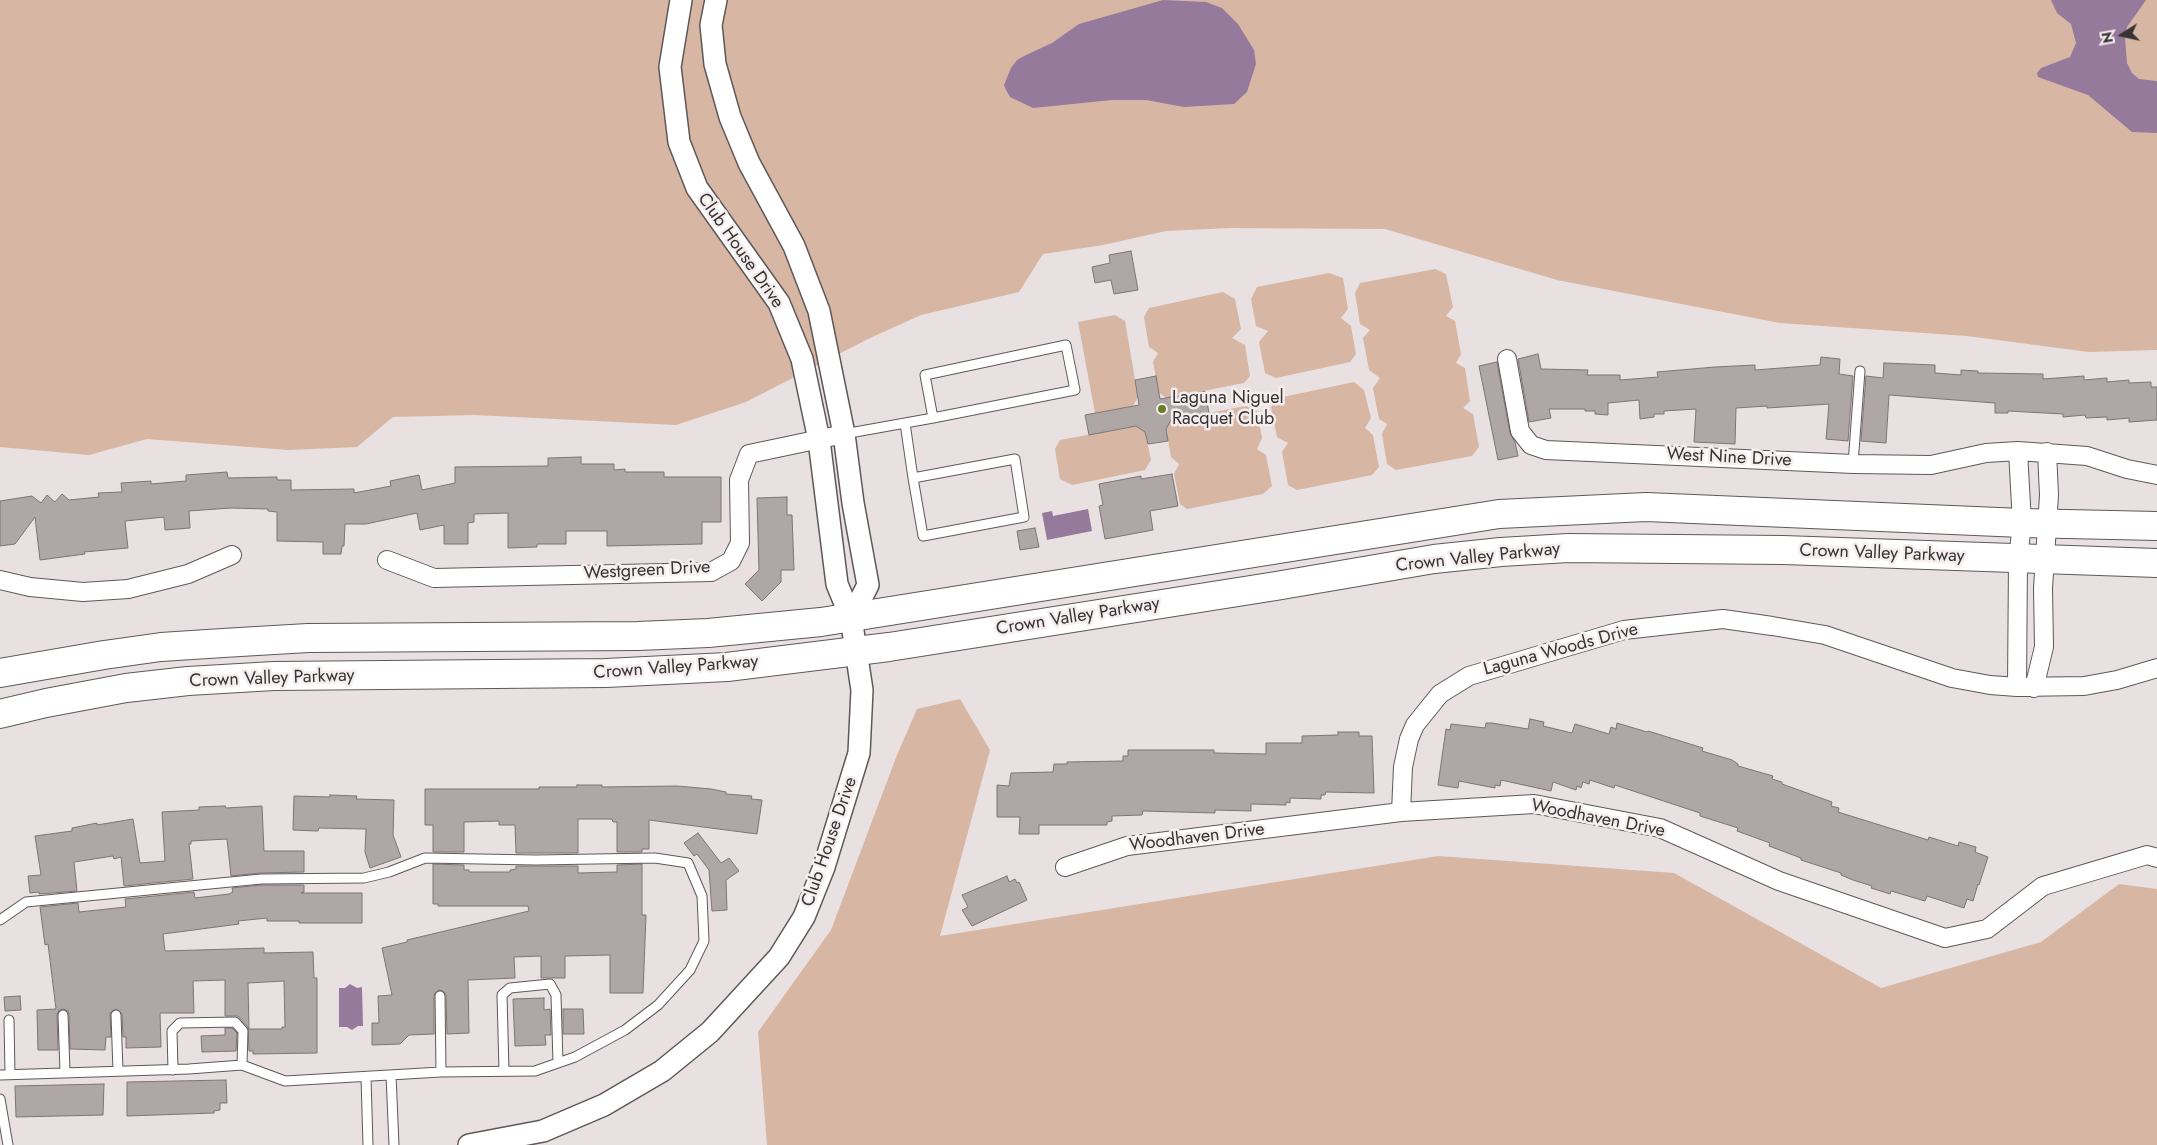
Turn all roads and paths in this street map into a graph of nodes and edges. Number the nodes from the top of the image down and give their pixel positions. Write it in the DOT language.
graph roads {
  1 [pos="681,0"];
  2 [pos="716,0"];
  3 [pos="1507,359"];
  4 [pos="1860,371"];
  5 [pos="932,418"];
  6 [pos="905,423"];
  7 [pos="844,434"];
  8 [pos="819,440"];
  9 [pos="2018,451"];
  10 [pos="2047,452"];
  11 [pos="1853,464"];
  12 [pos="2157,475"];
  13 [pos="913,478"];
  14 [pos="2034,523"];
  15 [pos="2157,526"];
  16 [pos="232,555"];
  17 [pos="387,560"];
  18 [pos="2018,560"];
  19 [pos="2045,561"];
  20 [pos="2157,563"];
  21 [pos="0,580"];
  22 [pos="852,618"];
  23 [pos="856,652"];
  24 [pos="2157,668"];
  25 [pos="0,673"];
  26 [pos="2026,687"];
  27 [pos="0,714"];
  28 [pos="1401,812"];
  29 [pos="2157,858"];
  30 [pos="1065,867"];
  31 [pos="0,920"];
  32 [pos="440,996"];
  33 [pos="62,1015"];
  34 [pos="116,1015"];
  35 [pos="9,1020"];
  36 [pos="558,1063"];
  37 [pos="242,1065"];
  38 [pos="173,1070"];
  39 [pos="118,1071"];
  40 [pos="504,1071"];
  41 [pos="64,1072"];
  42 [pos="440,1072"];
  43 [pos="10,1074"];
  44 [pos="0,1075"];
  45 [pos="391,1075"];
  46 [pos="366,1077"];
  47 [pos="0,1099"];
  48 [pos="8,1145"];
  49 [pos="368,1145"];
  50 [pos="394,1145"];
  51 [pos="469,1145"];
  1 -- 8 [label="street, Club House Drive"];
  2 -- 7 [label="street, Club House Drive"];
  3 -- 11 [label="street, West Nine Drive"];
  4 -- 11 [label="lane"];
  5 -- 5 [label="lane"];
  5 -- 6 [label="lane"];
  6 -- 7 [label="lane"];
  6 -- 13 [label="lane"];
  7 -- 8 [label="street, Westgreen Drive"];
  7 -- 22 [label="street, Club House Drive"];
  8 -- 17 [label="street, Westgreen Drive"];
  8 -- 22 [label="street, Club House Drive"];
  9 -- 10 [label="street, West Nine Drive"];
  9 -- 11 [label="street, West Nine Drive"];
  9 -- 14 [label="street"];
  10 -- 12 [label="street, West Nine Drive"];
  10 -- 14 [label="street"];
  13 -- 13 [label="lane"];
  14 -- 15 [label="main road, Crown Valley Parkway"];
  14 -- 18 [label="street"];
  14 -- 19 [label="street"];
  14 -- 22 [label="main road, Crown Valley Parkway"];
  16 -- 21 [label="street"];
  18 -- 19 [label="main road, Crown Valley Parkway"];
  18 -- 23 [label="main road, Crown Valley Parkway"];
  18 -- 26 [label="street"];
  19 -- 20 [label="main road, Crown Valley Parkway"];
  19 -- 26 [label="street"];
  22 -- 23 [label="street, Club House Drive"];
  22 -- 25 [label="main road, Crown Valley Parkway"];
  23 -- 27 [label="main road, Crown Valley Parkway"];
  23 -- 51 [label="street, Club House Drive"];
  24 -- 26 [label="street, Laguna Woods Drive"];
  26 -- 28 [label="street, Laguna Woods Drive"];
  28 -- 29 [label="street, Woodhaven Drive"];
  28 -- 30 [label="street, Woodhaven Drive"];
  31 -- 36 [label="lane"];
  32 -- 42 [label="lane"];
  33 -- 41 [label="lane"];
  34 -- 39 [label="lane"];
  35 -- 43 [label="lane"];
  36 -- 40 [label="lane"];
  36 -- 40 [label="lane"];
  37 -- 38 [label="lane"];
  37 -- 38 [label="lane"];
  37 -- 46 [label="lane"];
  38 -- 39 [label="lane"];
  39 -- 41 [label="lane"];
  40 -- 42 [label="lane"];
  41 -- 43 [label="lane"];
  42 -- 45 [label="lane"];
  43 -- 44 [label="lane"];
  45 -- 46 [label="lane"];
  45 -- 50 [label="lane"];
  46 -- 49 [label="lane"];
  47 -- 48 [label="lane"];
}
